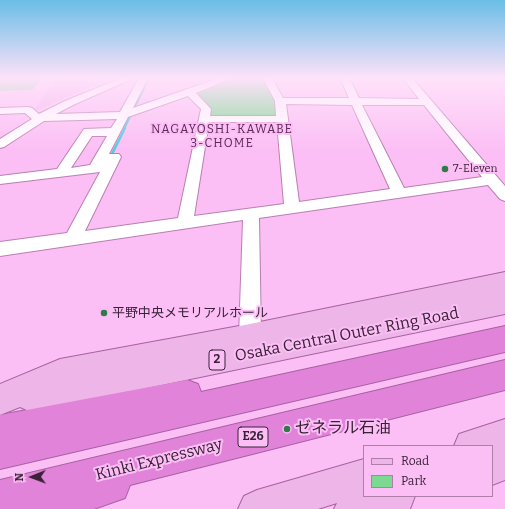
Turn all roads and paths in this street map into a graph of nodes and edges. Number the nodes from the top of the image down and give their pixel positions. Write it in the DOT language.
graph roads {
  1 [pos="280,101"];
  2 [pos="355,101"];
  3 [pos="68,102"];
  4 [pos="73,102"];
  5 [pos="135,102"];
  6 [pos="138,102"];
  7 [pos="163,102"];
  8 [pos="199,102"];
  9 [pos="410,102"];
  10 [pos="428,102"];
  11 [pos="0,111"];
  12 [pos="130,114"];
  13 [pos="38,117"];
  14 [pos="204,119"];
  15 [pos="282,119"];
  16 [pos="115,132"];
  17 [pos="0,137"];
  18 [pos="0,144"];
  19 [pos="61,173"];
  20 [pos="106,173"];
  21 [pos="0,180"];
  22 [pos="492,180"];
  23 [pos="0,187"];
  24 [pos="399,192"];
  25 [pos="505,196"];
  26 [pos="292,209"];
  27 [pos="250,214"];
  28 [pos="185,223"];
  29 [pos="73,238"];
  30 [pos="0,249"];
  31 [pos="505,282"];
  32 [pos="505,303"];
  33 [pos="250,337"];
  34 [pos="505,339"];
  35 [pos="462,349"];
  36 [pos="505,375"];
  37 [pos="0,402"];
  38 [pos="0,431"];
  39 [pos="275,431"];
  40 [pos="505,436"];
  41 [pos="474,445"];
  42 [pos="0,452"];
  43 [pos="505,464"];
  44 [pos="493,467"];
  45 [pos="363,478"];
  46 [pos="394,497"];
  47 [pos="407,497"];
  48 [pos="0,499"];
  49 [pos="38,509"];
  50 [pos="257,509"];
  51 [pos="353,509"];
  52 [pos="410,509"];
  1 -- 15 [label="street"];
  2 -- 24 [label="street"];
  3 -- 13 [label="street"];
  4 -- 13 [label="street"];
  5 -- 12 [label="street"];
  6 -- 12 [label="street"];
  7 -- 12 [label="street"];
  8 -- 14 [label="street"];
  9 -- 10 [label="street"];
  10 -- 22 [label="street"];
  11 -- 13 [label="street"];
  12 -- 13 [label="street"];
  12 -- 16 [label="street"];
  12 -- 20 [label="street"];
  13 -- 17 [label="street"];
  13 -- 18 [label="street"];
  14 -- 15 [label="street"];
  14 -- 28 [label="street"];
  15 -- 26 [label="street"];
  16 -- 19 [label="street"];
  16 -- 19 [label="street"];
  19 -- 21 [label="street"];
  20 -- 23 [label="street"];
  20 -- 29 [label="street"];
  22 -- 24 [label="street"];
  22 -- 25 [label="street"];
  24 -- 26 [label="street"];
  26 -- 27 [label="street"];
  27 -- 28 [label="street"];
  27 -- 33 [label="street"];
  28 -- 29 [label="street"];
  29 -- 30 [label="street"];
  31 -- 33 [label="main road"];
  32 -- 37 [label="main road, Osaka Central Outer Ring Road / 2"];
  33 -- 37 [label="main road"];
  34 -- 35 [label="highway"];
  35 -- 38 [label="highway"];
  35 -- 42 [label="highway"];
  36 -- 39 [label="highway, Kinki Expressway / E26"];
  39 -- 48 [label="highway, Kinki Expressway / E26"];
  39 -- 49 [label="highway"];
  40 -- 41 [label="main road"];
  43 -- 44 [label="main road"];
  45 -- 50 [label="main road"];
  46 -- 51 [label="main road"];
  47 -- 52 [label="street"];
}
